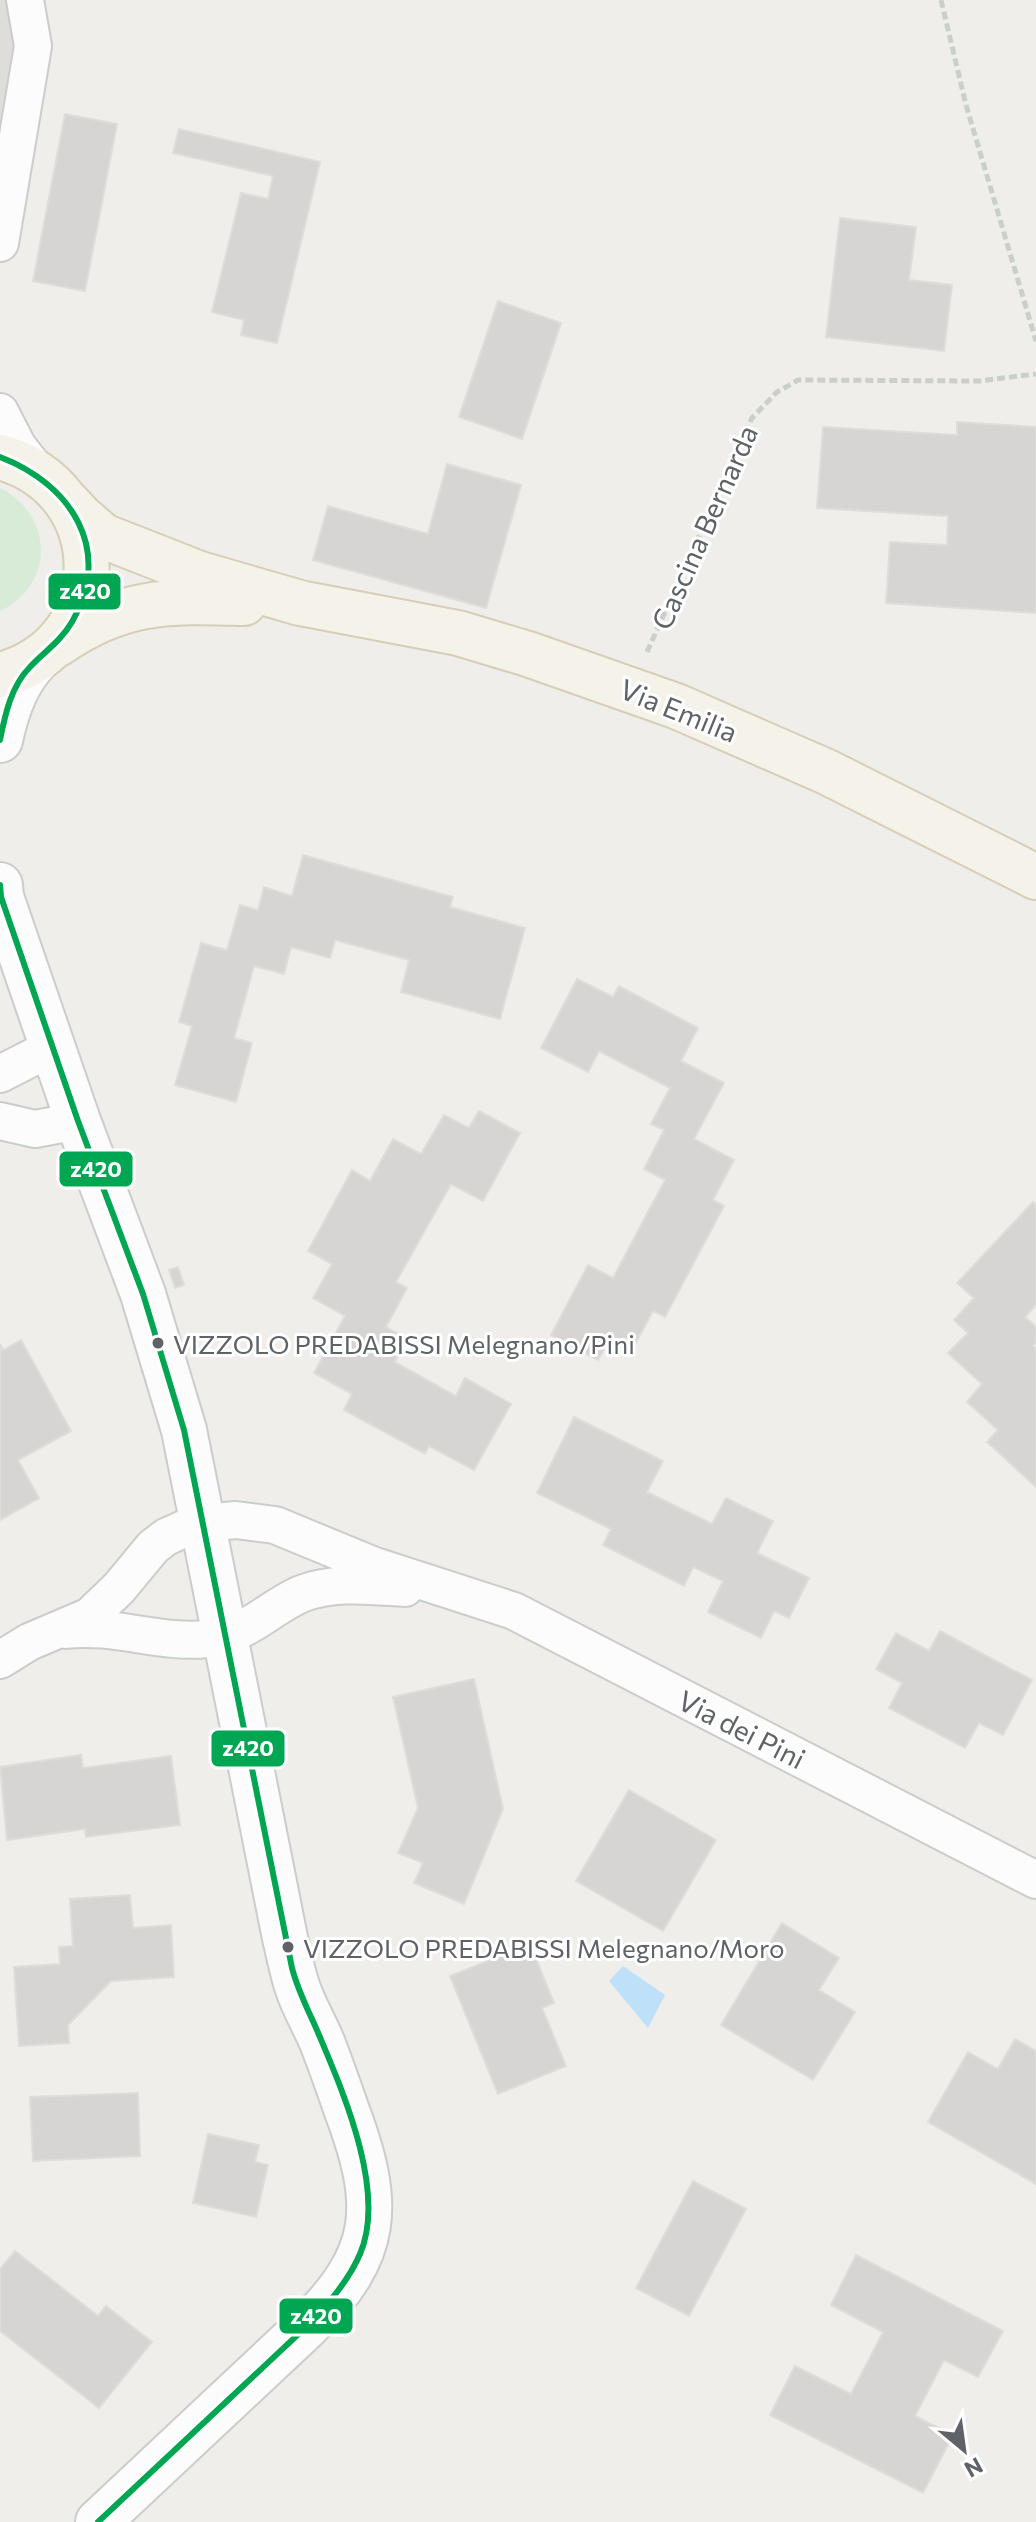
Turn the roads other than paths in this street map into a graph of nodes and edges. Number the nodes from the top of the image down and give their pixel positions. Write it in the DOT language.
graph roads {
  1 [pos="25,0"];
  2 [pos="0,243"];
  3 [pos="0,412"];
  4 [pos="0,457"];
  5 [pos="54,489"];
  6 [pos="300,603"];
  7 [pos="44,654"];
  8 [pos="0,675"];
  9 [pos="0,740"];
  10 [pos="1036,877"];
  11 [pos="0,885"];
  12 [pos="53,1047"];
  13 [pos="0,1074"];
  14 [pos="0,1121"];
  15 [pos="78,1121"];
  16 [pos="204,1523"];
  17 [pos="443,1589"];
  18 [pos="49,1632"];
  19 [pos="226,1636"];
  20 [pos="0,1660"];
  21 [pos="1036,1880"];
  22 [pos="98,2522"];
  1 -- 2 [label="street"];
  3 -- 5 [label="street"];
  4 -- 5 [label="main road, Via Emilia"];
  5 -- 6 [label="main road, Via Emilia"];
  5 -- 7 [label="main road"];
  6 -- 7 [label="main road, Via Emilia"];
  6 -- 10 [label="main road, Via Emilia"];
  7 -- 8 [label="main road, Via Emilia"];
  7 -- 9 [label="street"];
  11 -- 12 [label="street"];
  12 -- 13 [label="street"];
  12 -- 15 [label="street"];
  14 -- 15 [label="street"];
  15 -- 16 [label="street"];
  16 -- 17 [label="street, Via dei Pini"];
  16 -- 18 [label="street, Via dei Pini"];
  16 -- 19 [label="street"];
  17 -- 19 [label="street, Via dei Pini"];
  17 -- 21 [label="street, Via dei Pini"];
  18 -- 19 [label="street"];
  18 -- 20 [label="street"];
  19 -- 22 [label="street"];
}
